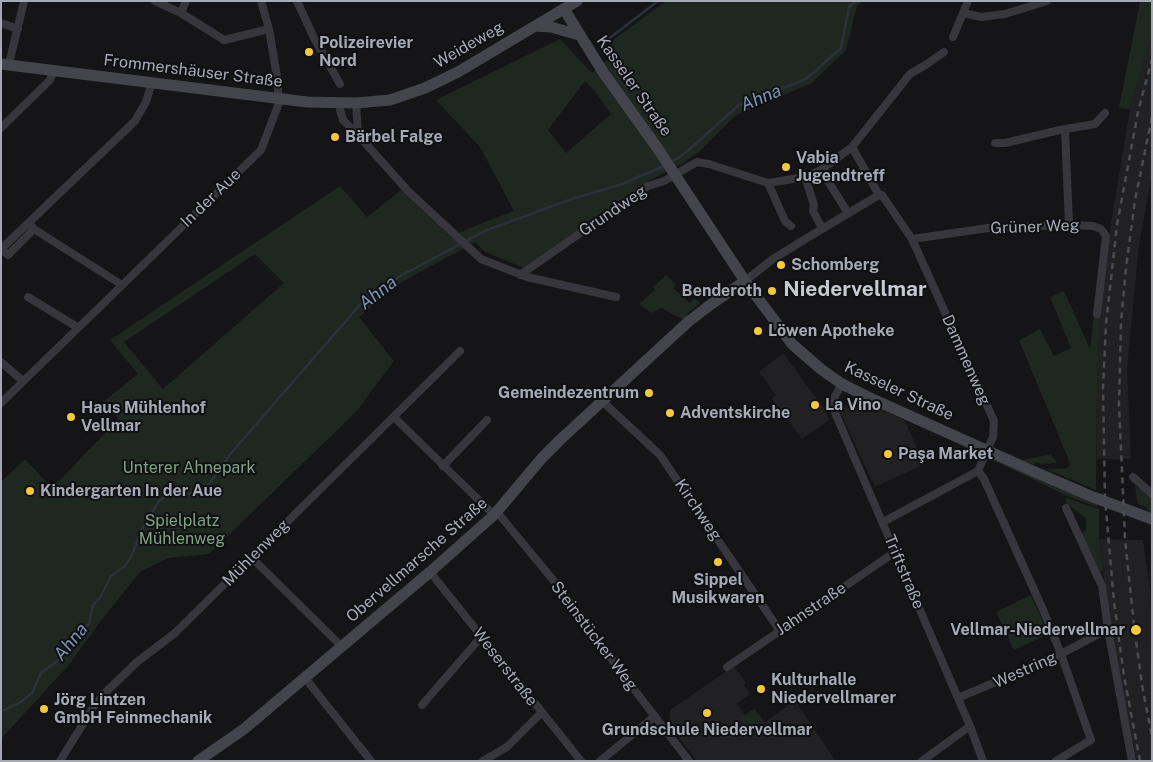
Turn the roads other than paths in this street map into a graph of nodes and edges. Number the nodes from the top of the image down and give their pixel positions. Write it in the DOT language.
graph roads {
  1 [pos="24,1"];
  2 [pos="155,1"];
  3 [pos="186,1"];
  4 [pos="261,1"];
  5 [pos="297,1"];
  6 [pos="577,1"];
  7 [pos="968,1"];
  8 [pos="1047,1"];
  9 [pos="562,5"];
  10 [pos="181,12"];
  11 [pos="963,14"];
  12 [pos="1,23"];
  13 [pos="535,26"];
  14 [pos="18,29"];
  15 [pos="269,29"];
  16 [pos="579,35"];
  17 [pos="953,38"];
  18 [pos="944,52"];
  19 [pos="5,64"];
  20 [pos="54,70"];
  21 [pos="152,82"];
  22 [pos="340,84"];
  23 [pos="279,98"];
  24 [pos="340,102"];
  25 [pos="356,103"];
  26 [pos="1105,113"];
  27 [pos="1,128"];
  28 [pos="1065,129"];
  29 [pos="358,135"];
  30 [pos="994,143"];
  31 [pos="852,147"];
  32 [pos="821,170"];
  33 [pos="805,177"];
  34 [pos="768,183"];
  35 [pos="880,194"];
  36 [pos="848,213"];
  37 [pos="1069,225"];
  38 [pos="791,226"];
  39 [pos="822,228"];
  40 [pos="912,240"];
  41 [pos="520,275"];
  42 [pos="746,281"];
  43 [pos="122,285"];
  44 [pos="616,297"];
  45 [pos="28,298"];
  46 [pos="1097,314"];
  47 [pos="77,327"];
  48 [pos="460,351"];
  49 [pos="1,362"];
  50 [pos="23,381"];
  51 [pos="842,384"];
  52 [pos="602,401"];
  53 [pos="1,403"];
  54 [pos="394,417"];
  55 [pos="488,420"];
  56 [pos="987,450"];
  57 [pos="443,466"];
  58 [pos="978,471"];
  59 [pos="1133,477"];
  60 [pos="1152,494"];
  61 [pos="1066,508"];
  62 [pos="496,514"];
  63 [pos="1152,519"];
  64 [pos="883,522"];
  65 [pos="895,552"];
  66 [pos="251,557"];
  67 [pos="430,572"];
  68 [pos="780,630"];
  69 [pos="1108,630"];
  70 [pos="481,637"];
  71 [pos="342,647"];
  72 [pos="1061,654"];
  73 [pos="727,667"];
  74 [pos="305,678"];
  75 [pos="958,698"];
  76 [pos="422,705"];
  77 [pos="541,713"];
  78 [pos="655,716"];
  79 [pos="970,726"];
  80 [pos="60,761"];
  81 [pos="198,761"];
  82 [pos="371,761"];
  83 [pos="483,761"];
  84 [pos="581,761"];
  85 [pos="600,761"];
  86 [pos="689,761"];
  87 [pos="922,761"];
  88 [pos="983,761"];
  89 [pos="1056,761"];
  90 [pos="1132,761"];
  1 -- 14 [label="street"];
  2 -- 10 [label="street"];
  3 -- 10 [label="street"];
  4 -- 15 [label="street"];
  5 -- 22 [label="street"];
  6 -- 9 [label="main road, Weideweg"];
  7 -- 11 [label="street"];
  8 -- 11 [label="street"];
  9 -- 13 [label="main road, Weideweg"];
  9 -- 16 [label="main road, Kasseler Straße"];
  10 -- 15 [label="street"];
  11 -- 17 [label="street"];
  12 -- 14 [label="street"];
  13 -- 16 [label="main road, Kasseler Straße"];
  13 -- 25 [label="main road, Weideweg"];
  14 -- 19 [label="street"];
  15 -- 23 [label="street"];
  16 -- 42 [label="main road, Kasseler Straße, bridge"];
  18 -- 31 [label="street"];
  19 -- 20 [label="main road, Frommershäuser Straße"];
  20 -- 21 [label="main road, Frommershäuser Straße"];
  20 -- 27 [label="street"];
  21 -- 23 [label="main road, Frommershäuser Straße"];
  21 -- 43 [label="street"];
  23 -- 24 [label="main road, Frommershäuser Straße"];
  23 -- 43 [label="street, In der Aue"];
  24 -- 25 [label="main road, Weideweg"];
  24 -- 29 [label="street"];
  25 -- 29 [label="street"];
  26 -- 28 [label="street"];
  28 -- 30 [label="street"];
  28 -- 37 [label="street"];
  29 -- 41 [label="street"];
  31 -- 32 [label="street"];
  31 -- 35 [label="street, Dammenweg"];
  32 -- 33 [label="street"];
  32 -- 36 [label="street"];
  33 -- 34 [label="street"];
  33 -- 39 [label="street"];
  34 -- 38 [label="street"];
  34 -- 41 [label="street, Grundweg"];
  35 -- 36 [label="street, Obervellmarsche Straße"];
  35 -- 40 [label="street, Dammenweg"];
  36 -- 39 [label="street, Obervellmarsche Straße"];
  37 -- 40 [label="street, Grüner Weg"];
  37 -- 46 [label="street, Grüner Weg"];
  39 -- 42 [label="street, Obervellmarsche Straße"];
  40 -- 56 [label="street, Dammenweg"];
  41 -- 44 [label="street"];
  42 -- 51 [label="main road, Kasseler Straße"];
  42 -- 52 [label="main road, Obervellmarsche Straße"];
  43 -- 47 [label="street, In der Aue"];
  45 -- 47 [label="street"];
  47 -- 50 [label="street, In der Aue"];
  48 -- 54 [label="street, Mühlenweg"];
  49 -- 50 [label="street"];
  50 -- 53 [label="street, In der Aue"];
  51 -- 56 [label="main road, Kasseler Straße"];
  51 -- 64 [label="street, Triftstraße"];
  52 -- 62 [label="main road, Obervellmarsche Straße"];
  52 -- 68 [label="street, Kirchweg"];
  54 -- 57 [label="street, Steinstücker Weg"];
  54 -- 66 [label="street, Mühlenweg"];
  55 -- 57 [label="street"];
  56 -- 58 [label="street, Dammenweg"];
  56 -- 63 [label="main road, Kasseler Straße"];
  57 -- 62 [label="street, Steinstücker Weg"];
  58 -- 64 [label="street"];
  58 -- 72 [label="street"];
  59 -- 60 [label="street"];
  61 -- 69 [label="street"];
  62 -- 67 [label="main road, Obervellmarsche Straße"];
  62 -- 78 [label="street, Steinstücker Weg"];
  64 -- 65 [label="street, Triftstraße"];
  65 -- 68 [label="street, Jahnstraße"];
  65 -- 75 [label="street, Triftstraße"];
  66 -- 71 [label="street, Obervellmarsche Straße"];
  66 -- 80 [label="street, Mühlenweg"];
  67 -- 70 [label="street, Weserstraße"];
  67 -- 71 [label="main road, Obervellmarsche Straße"];
  68 -- 73 [label="street, Jahnstraße"];
  69 -- 72 [label="street, Westring"];
  69 -- 90 [label="street"];
  70 -- 76 [label="street"];
  70 -- 77 [label="street, Weserstraße"];
  71 -- 74 [label="main road, Obervellmarsche Straße"];
  72 -- 75 [label="street, Westring"];
  72 -- 89 [label="street"];
  74 -- 81 [label="main road, Obervellmarsche Straße"];
  74 -- 82 [label="street"];
  75 -- 79 [label="street, Triftstraße"];
  77 -- 83 [label="street"];
  77 -- 84 [label="street, Weserstraße"];
  78 -- 85 [label="street"];
  78 -- 86 [label="street, Steinstücker Weg"];
  79 -- 87 [label="street"];
  79 -- 88 [label="street, Triftstraße"];
}
